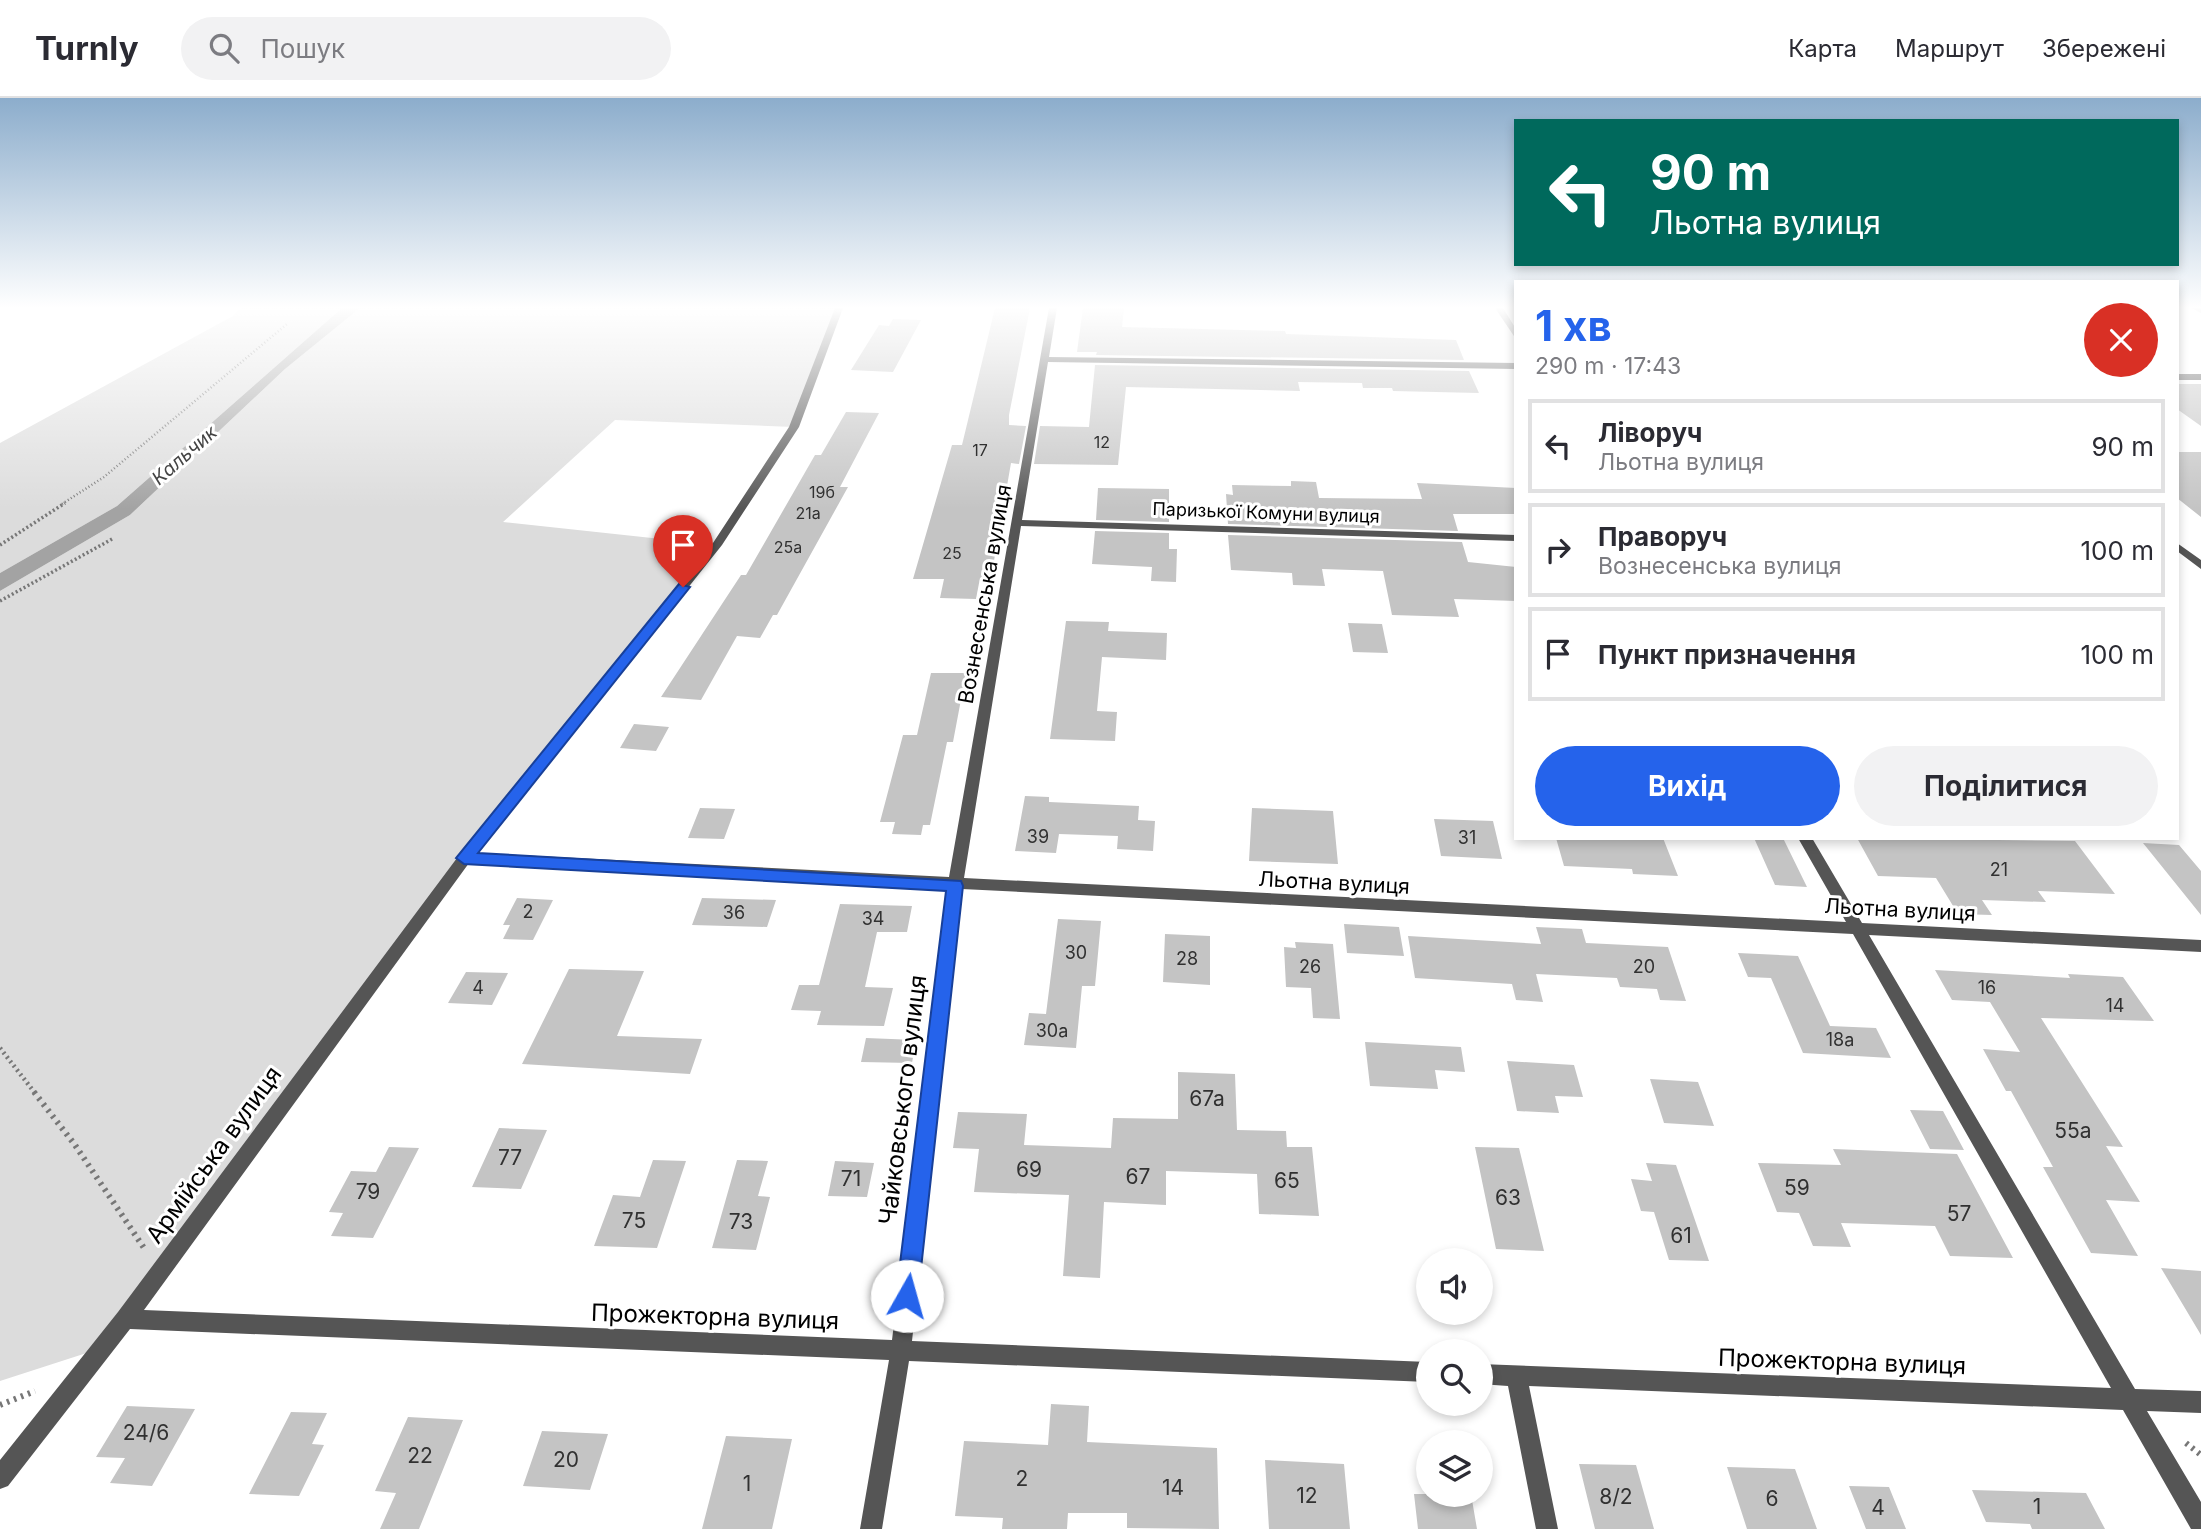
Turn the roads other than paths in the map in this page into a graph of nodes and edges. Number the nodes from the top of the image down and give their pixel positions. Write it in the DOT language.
graph roads {
  1 [pos="814,375"];
  2 [pos="1041,375"];
  3 [pos="2179,377"];
  4 [pos="2201,377"];
  5 [pos="1016,523"];
  6 [pos="1514,538"];
  7 [pos="2179,547"];
  8 [pos="2179,558"];
  9 [pos="2198,561"];
  10 [pos="1806,840"];
  11 [pos="464,858"];
  12 [pos="955,886"];
  13 [pos="1858,929"];
  14 [pos="2201,946"];
  15 [pos="125,1319"];
  16 [pos="901,1350"];
  17 [pos="1416,1371"];
  18 [pos="1493,1374"];
  19 [pos="1516,1375"];
  20 [pos="2130,1400"];
  21 [pos="2201,1402"];
  22 [pos="0,1478"];
  23 [pos="2201,1524"];
  24 [pos="871,1529"];
  25 [pos="1547,1529"];
  1 -- 11 [label="street"];
  2 -- 5 [label="street, Вознесенська вулиця"];
  3 -- 4 [label="street"];
  5 -- 6 [label="street, Паризької Комуни вулиця"];
  5 -- 12 [label="street, Вознесенська вулиця"];
  7 -- 9 [label="street"];
  8 -- 9 [label="street"];
  10 -- 13 [label="street"];
  11 -- 12 [label="street, Льотна вулиця"];
  11 -- 15 [label="street, Армійська вулиця"];
  12 -- 13 [label="street, Льотна вулиця"];
  12 -- 16 [label="street, Чайковського вулиця"];
  13 -- 14 [label="street, Льотна вулиця"];
  13 -- 20 [label="street"];
  15 -- 16 [label="street, Прожекторна вулиця"];
  15 -- 22 [label="street, Армійська вулиця"];
  16 -- 17 [label="street, Прожекторна вулиця"];
  16 -- 24 [label="street, Чайковського вулиця"];
  18 -- 19 [label="street, Прожекторна вулиця"];
  19 -- 20 [label="street, Прожекторна вулиця"];
  19 -- 25 [label="street"];
  20 -- 21 [label="street, Прожекторна вулиця"];
  20 -- 23 [label="street"];
}
